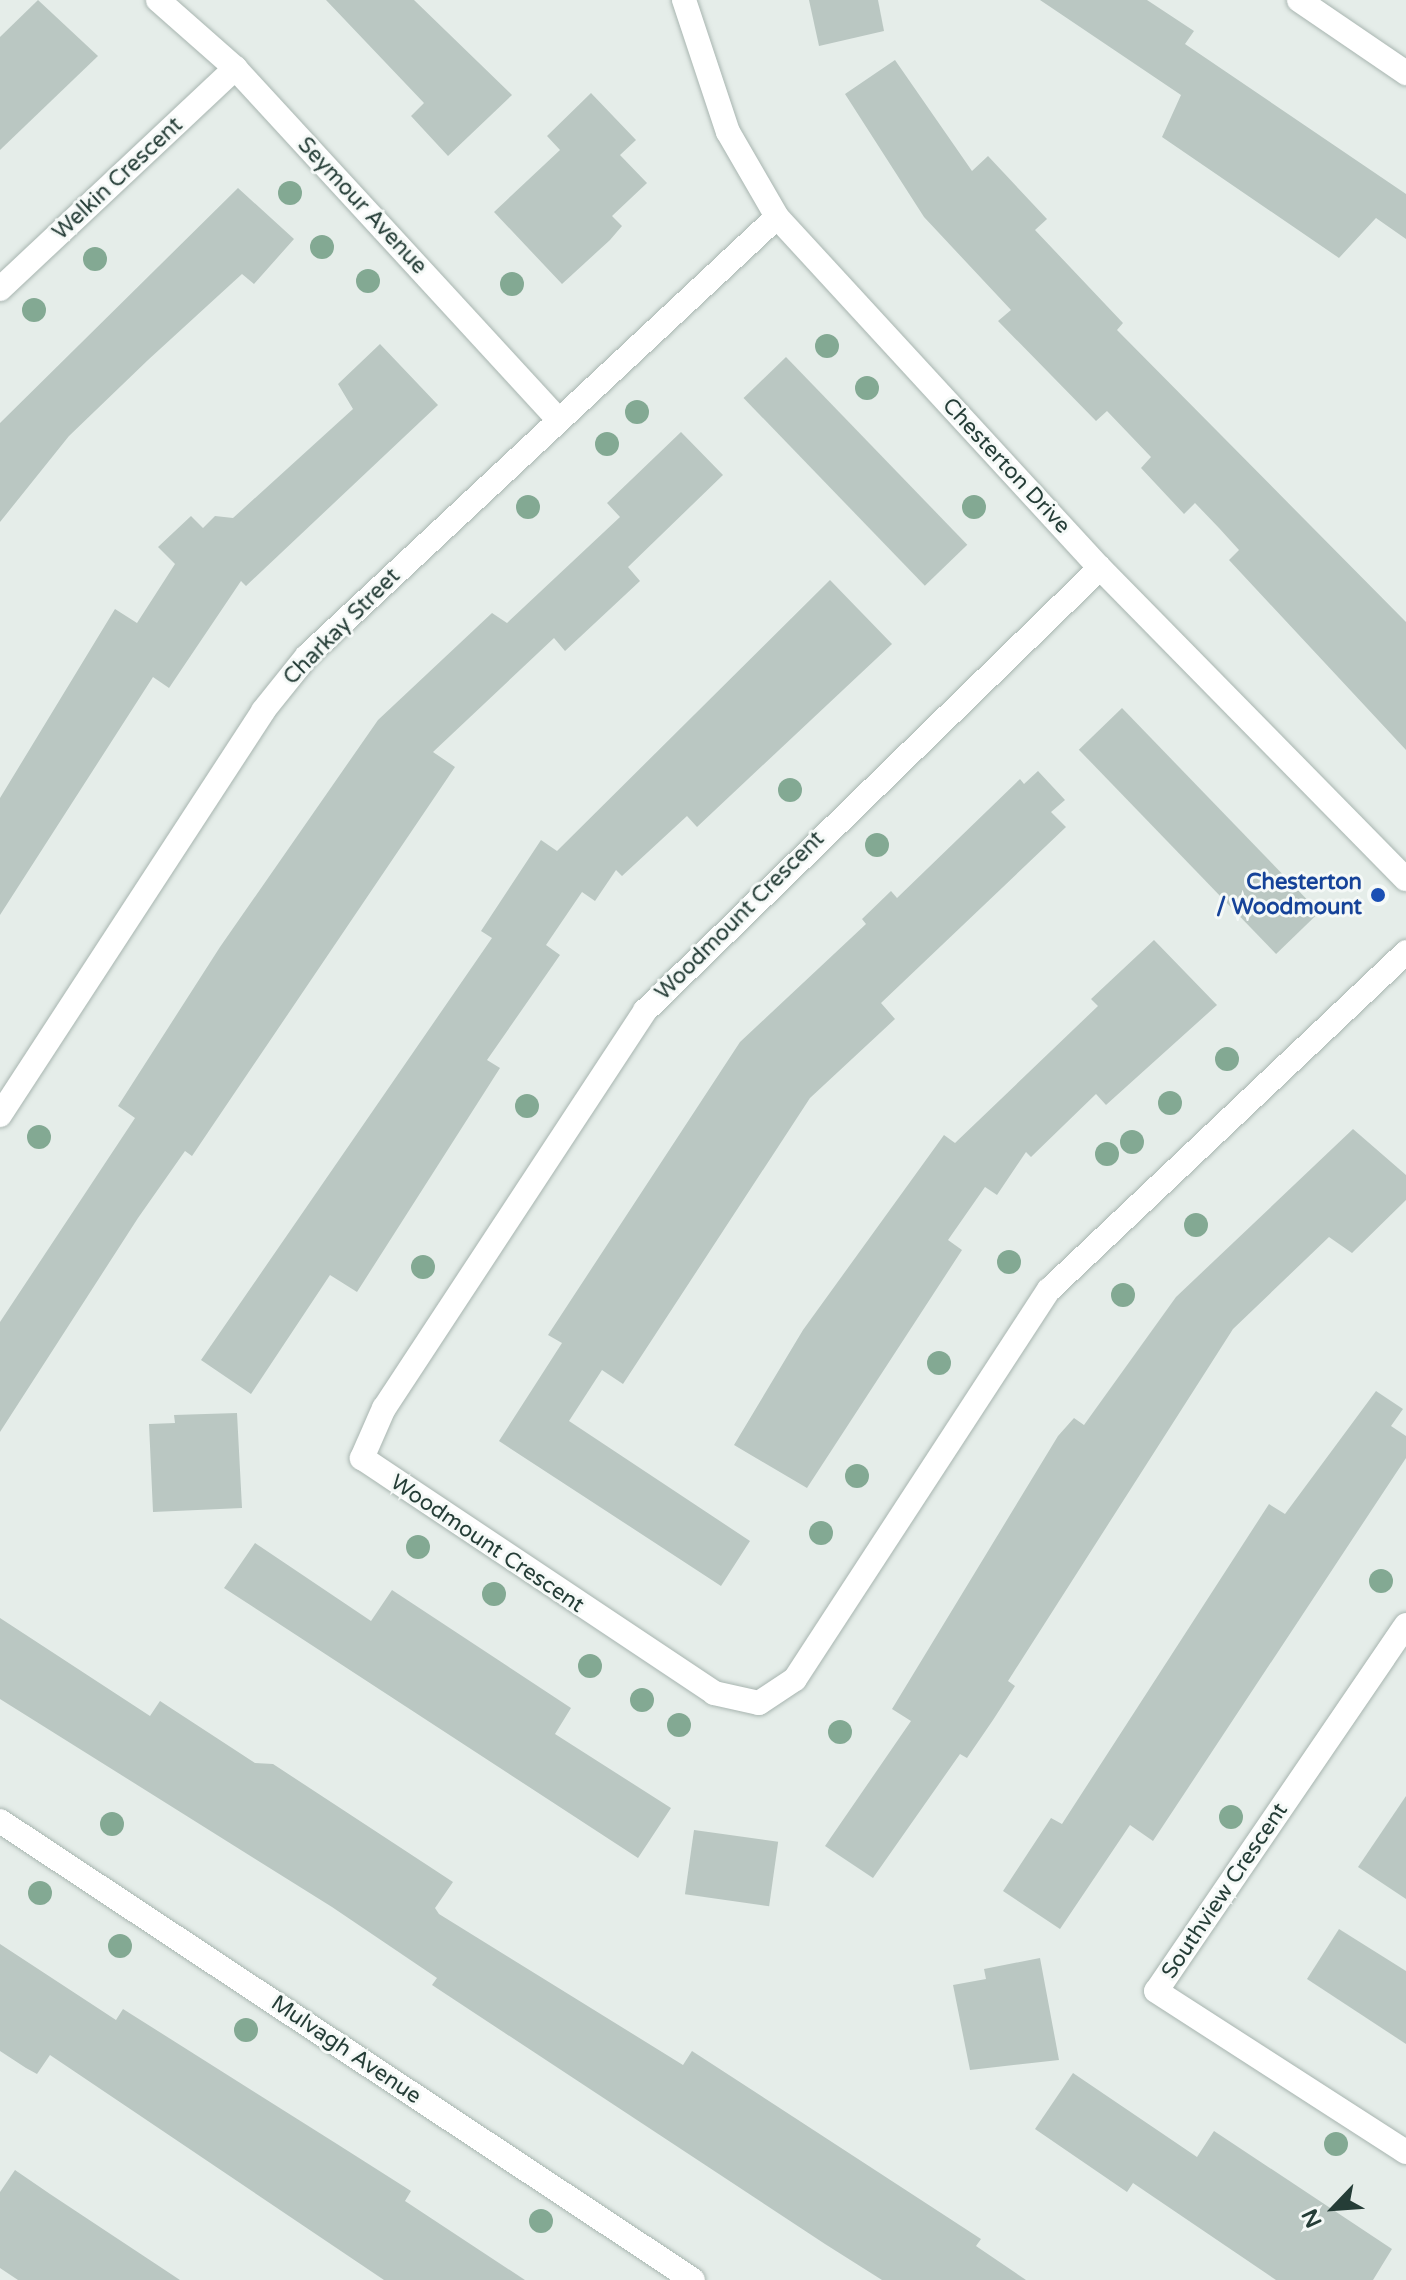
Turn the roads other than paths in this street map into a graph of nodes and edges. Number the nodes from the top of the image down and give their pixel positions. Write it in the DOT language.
graph roads {
  1 [pos="158,0"];
  2 [pos="684,0"];
  3 [pos="1299,0"];
  4 [pos="235,68"];
  5 [pos="1406,73"];
  6 [pos="777,217"];
  7 [pos="0,289"];
  8 [pos="559,420"];
  9 [pos="1100,568"];
  10 [pos="1406,879"];
  11 [pos="1406,952"];
  12 [pos="0,1115"];
  13 [pos="1406,1625"];
  14 [pos="0,1821"];
  15 [pos="1406,2152"];
  16 [pos="693,2280"];
  1 -- 4 [label="street, Seymour Avenue"];
  2 -- 6 [label="street, Chesterton Drive"];
  3 -- 5 [label="street"];
  4 -- 7 [label="street, Welkin Crescent"];
  4 -- 8 [label="street, Seymour Avenue"];
  6 -- 8 [label="street, Charkay Street"];
  6 -- 9 [label="street, Chesterton Drive"];
  8 -- 12 [label="street, Charkay Street"];
  9 -- 10 [label="street, Chesterton Drive"];
  9 -- 11 [label="street, Woodmount Crescent"];
  13 -- 15 [label="street, Southview Crescent"];
  14 -- 16 [label="street, Mulvagh Avenue"];
}
